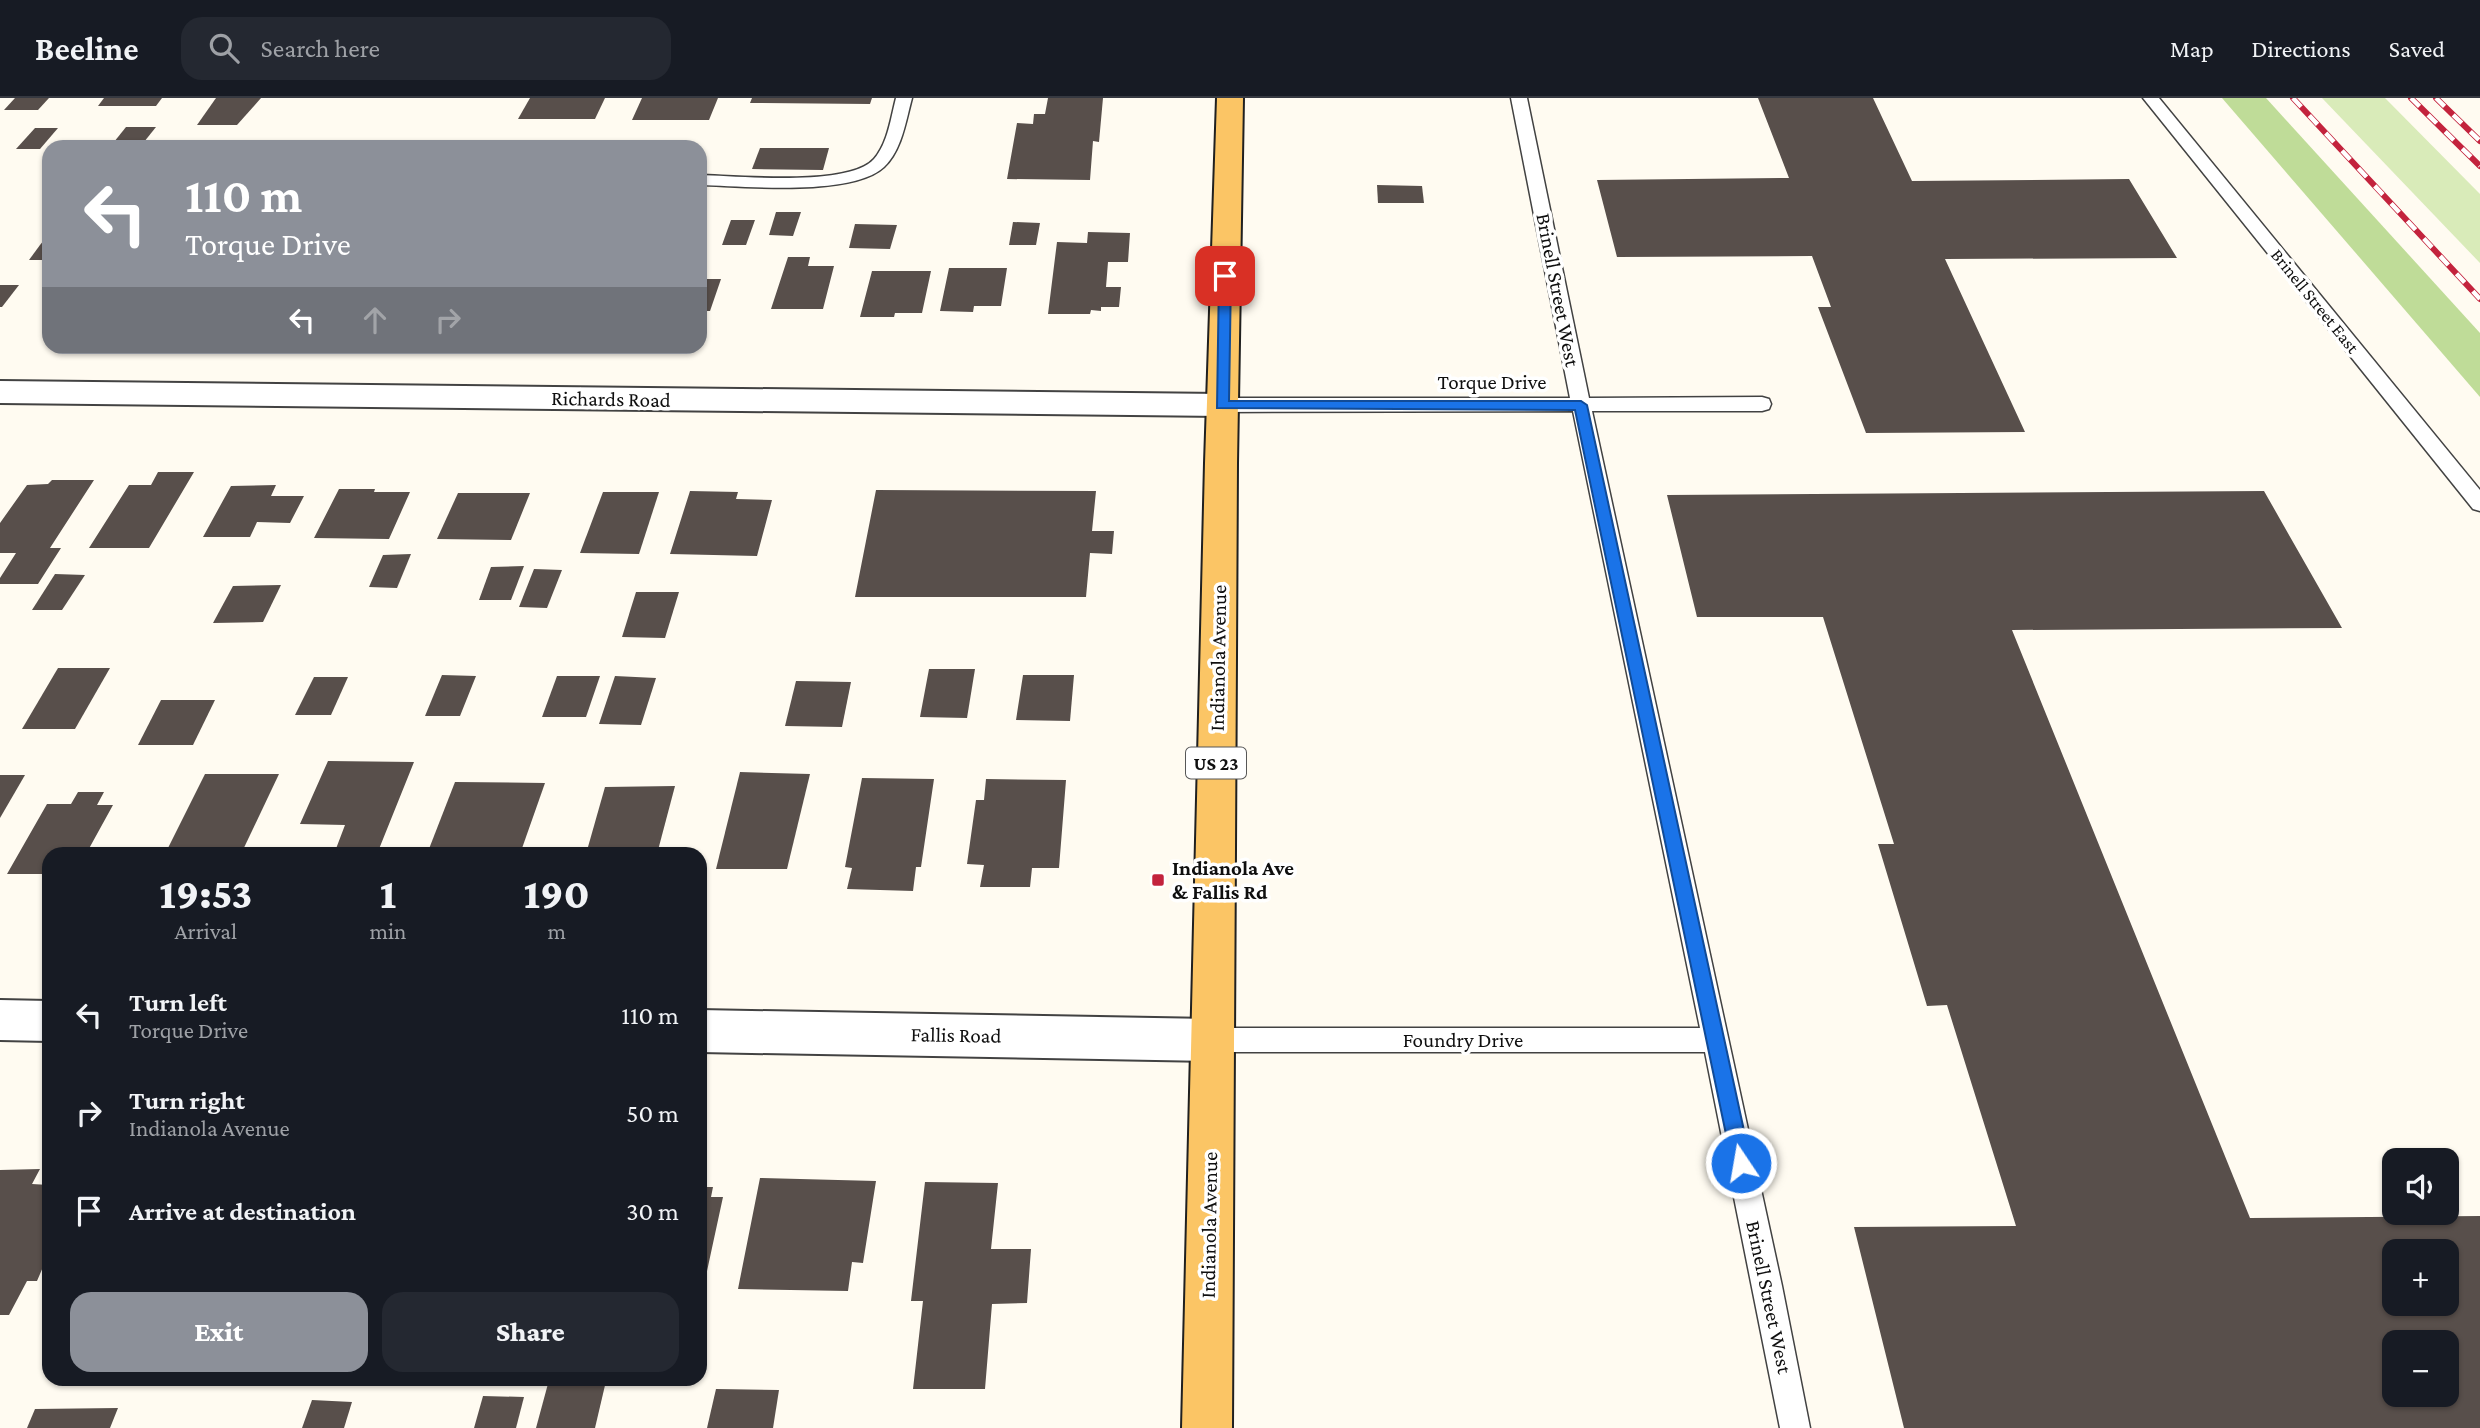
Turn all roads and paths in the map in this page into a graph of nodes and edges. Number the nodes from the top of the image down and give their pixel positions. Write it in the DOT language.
graph roads {
  1 [pos="904,98"];
  2 [pos="1230,98"];
  3 [pos="1519,98"];
  4 [pos="2151,98"];
  5 [pos="707,180"];
  6 [pos="0,392"];
  7 [pos="1762,404"];
  8 [pos="1222,405"];
  9 [pos="1581,405"];
  10 [pos="2480,504"];
  11 [pos="0,1020"];
  12 [pos="42,1021"];
  13 [pos="707,1031"];
  14 [pos="1211,1040"];
  15 [pos="1714,1040"];
  16 [pos="1207,1428"];
  17 [pos="1796,1428"];
  1 -- 5 [label="lane"];
  2 -- 8 [label="main road, Indianola Avenue / US 23"];
  3 -- 9 [label="lane, Brinell Street West"];
  4 -- 10 [label="lane, Brinell Street East"];
  6 -- 8 [label="street, Richards Road"];
  7 -- 9 [label="lane, Torque Drive"];
  8 -- 9 [label="lane, Torque Drive"];
  8 -- 14 [label="main road, Indianola Avenue / US 23"];
  9 -- 15 [label="lane, Brinell Street West"];
  11 -- 12 [label="street"];
  13 -- 14 [label="street, Fallis Road"];
  14 -- 15 [label="lane, Foundry Drive"];
  14 -- 16 [label="main road, Indianola Avenue / US 23"];
  15 -- 17 [label="lane, Brinell Street West"];
}
